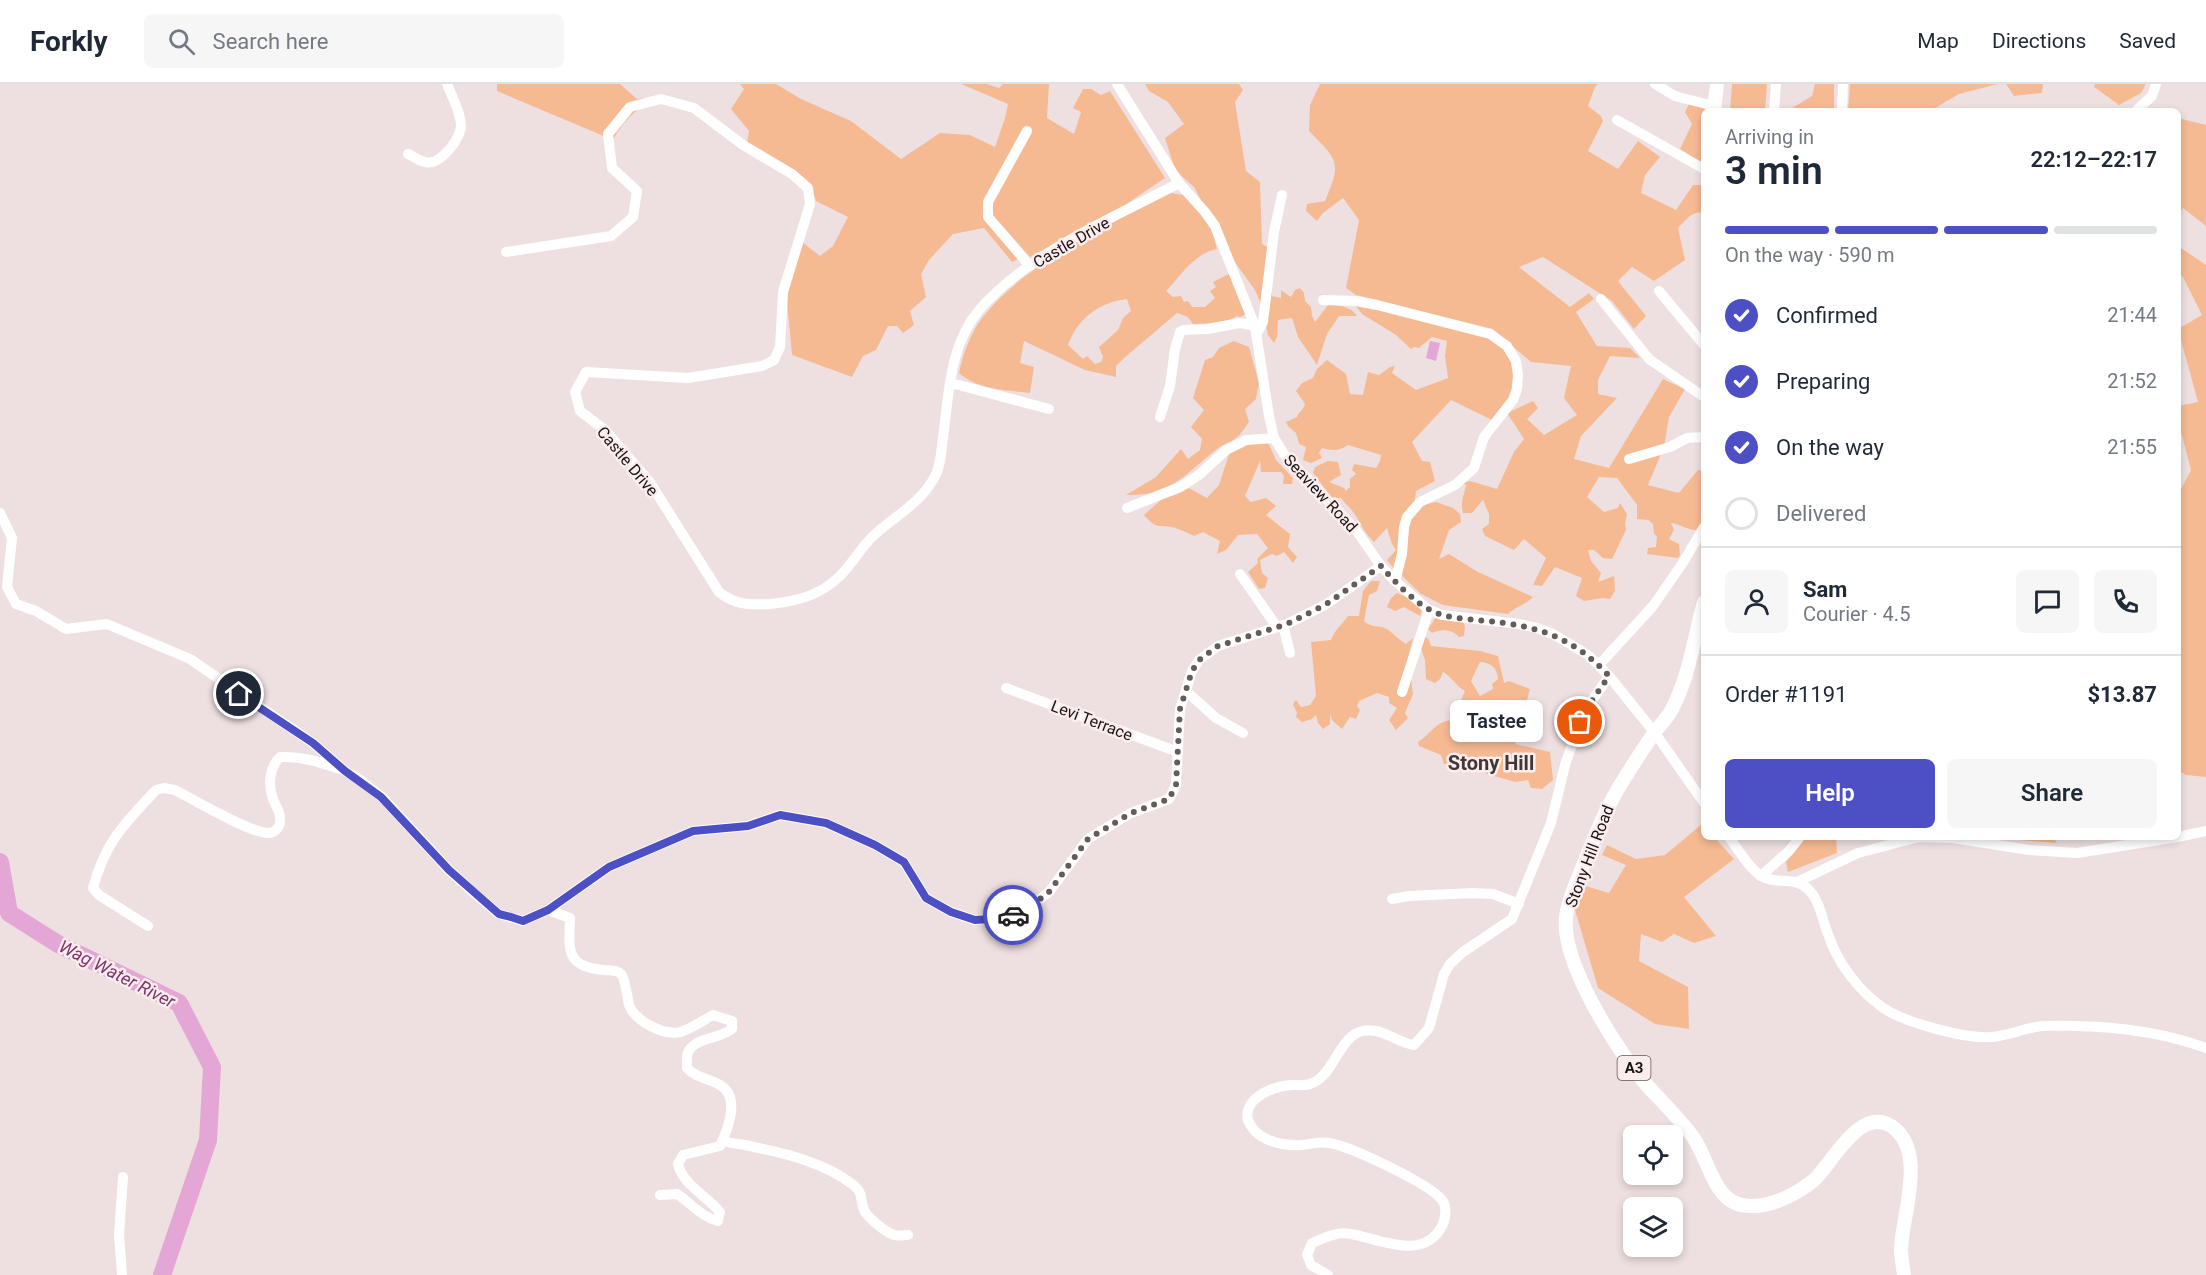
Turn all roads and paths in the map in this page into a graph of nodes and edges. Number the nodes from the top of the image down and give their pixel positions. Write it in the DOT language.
graph roads {
  1 [pos="447,84"];
  2 [pos="1117,84"];
  3 [pos="1655,84"];
  4 [pos="1717,84"];
  5 [pos="1776,84"];
  6 [pos="1843,84"];
  7 [pos="2156,84"];
  8 [pos="1711,108"];
  9 [pos="1714,108"];
  10 [pos="1774,108"];
  11 [pos="1842,108"];
  12 [pos="2139,108"];
  13 [pos="1617,120"];
  14 [pos="1027,131"];
  15 [pos="408,153"];
  16 [pos="1701,167"];
  17 [pos="1179,183"];
  18 [pos="1282,195"];
  19 [pos="506,252"];
  20 [pos="1030,266"];
  21 [pos="1659,291"];
  22 [pos="1601,299"];
  23 [pos="1323,300"];
  24 [pos="1256,330"];
  25 [pos="1701,341"];
  26 [pos="951,383"];
  27 [pos="1701,394"];
  28 [pos="1049,409"];
  29 [pos="1160,417"];
  30 [pos="1701,437"];
  31 [pos="1274,438"];
  32 [pos="1629,459"];
  33 [pos="1126,508"];
  34 [pos="0,513"];
  35 [pos="1701,532"];
  36 [pos="1381,566"];
  37 [pos="1240,574"];
  38 [pos="1395,581"];
  39 [pos="1429,610"];
  40 [pos="1701,613"];
  41 [pos="1280,626"];
  42 [pos="1290,653"];
  43 [pos="1599,665"];
  44 [pos="1609,676"];
  45 [pos="1006,688"];
  46 [pos="1186,691"];
  47 [pos="1402,692"];
  48 [pos="1243,733"];
  49 [pos="1655,733"];
  50 [pos="1178,752"];
  51 [pos="345,771"];
  52 [pos="1701,798"];
  53 [pos="2206,831"];
  54 [pos="2181,836"];
  55 [pos="1731,840"];
  56 [pos="1798,840"];
  57 [pos="1908,840"];
  58 [pos="1966,840"];
  59 [pos="2159,840"];
  60 [pos="1761,876"];
  61 [pos="1797,882"];
  62 [pos="1392,899"];
  63 [pos="1519,904"];
  64 [pos="548,910"];
  65 [pos="148,926"];
  66 [pos="2206,1048"];
  67 [pos="723,1141"];
  68 [pos="123,1177"];
  69 [pos="660,1195"];
  70 [pos="908,1234"];
  71 [pos="122,1275"];
  72 [pos="1328,1275"];
  73 [pos="1904,1275"];
  1 -- 15 [label="street"];
  2 -- 17 [label="street, Seaview Road"];
  3 -- 8 [label="street"];
  4 -- 9 [label="main road"];
  5 -- 10 [label="street"];
  6 -- 11 [label="street"];
  7 -- 12 [label="street"];
  13 -- 16 [label="street"];
  14 -- 20 [label="street"];
  17 -- 20 [label="street, Castle Drive"];
  17 -- 24 [label="street, Seaview Road"];
  18 -- 24 [label="street"];
  19 -- 26 [label="street, Castle Drive"];
  20 -- 26 [label="street, Castle Drive"];
  21 -- 25 [label="street"];
  22 -- 27 [label="street"];
  23 -- 38 [label="street"];
  24 -- 29 [label="street"];
  24 -- 31 [label="street, Seaview Road"];
  26 -- 28 [label="street"];
  30 -- 32 [label="street"];
  31 -- 33 [label="street"];
  31 -- 36 [label="street, Seaview Road"];
  34 -- 51 [label="street"];
  35 -- 43 [label="street"];
  36 -- 38 [label="street, Seaview Road"];
  36 -- 41 [label="street"];
  37 -- 41 [label="street"];
  38 -- 39 [label="street, Seaview Road"];
  39 -- 43 [label="street, Seaview Road"];
  39 -- 47 [label="street"];
  40 -- 49 [label="main road, Stony Hill Road / A3"];
  41 -- 42 [label="street"];
  41 -- 46 [label="street"];
  43 -- 44 [label="street, Seaview Road"];
  44 -- 49 [label="street, Seaview Road"];
  44 -- 63 [label="street"];
  45 -- 50 [label="street, Levi Terrace"];
  46 -- 48 [label="street"];
  46 -- 50 [label="street"];
  49 -- 52 [label="street, Seaview Road"];
  49 -- 73 [label="main road, Stony Hill Road / A3"];
  50 -- 64 [label="street"];
  51 -- 64 [label="street"];
  51 -- 65 [label="street"];
  53 -- 54 [label="street"];
  55 -- 60 [label="street"];
  56 -- 60 [label="street"];
  57 -- 61 [label="street"];
  58 -- 59 [label="street"];
  60 -- 61 [label="street"];
  61 -- 66 [label="street"];
  62 -- 63 [label="street"];
  63 -- 72 [label="street"];
  64 -- 67 [label="street"];
  67 -- 69 [label="street"];
  67 -- 70 [label="street"];
  68 -- 71 [label="street"];
}
